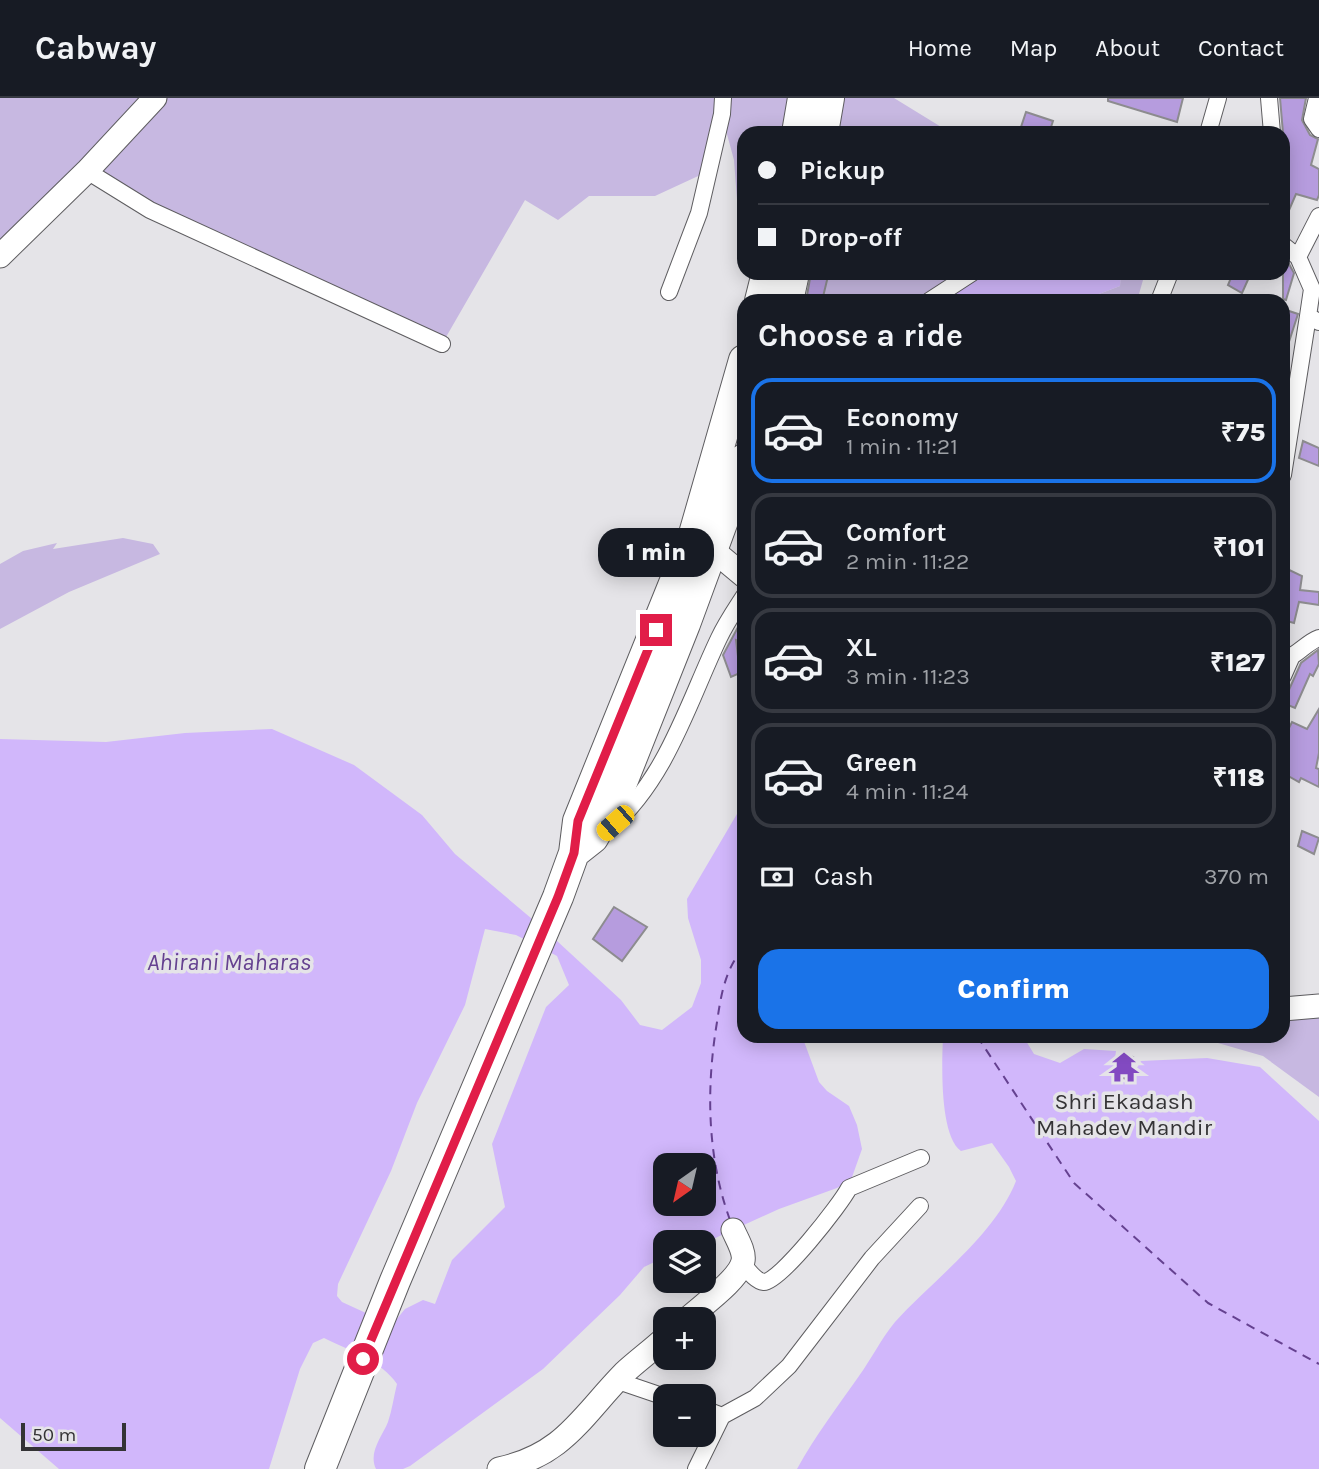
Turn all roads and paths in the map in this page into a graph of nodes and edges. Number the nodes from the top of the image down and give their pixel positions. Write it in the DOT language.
graph roads {
  1 [pos="155,98"];
  2 [pos="723,98"];
  3 [pos="803,98"];
  4 [pos="829,98"];
  5 [pos="1218,98"];
  6 [pos="1269,98"];
  7 [pos="1317,98"];
  8 [pos="798,126"];
  9 [pos="824,126"];
  10 [pos="1210,126"];
  11 [pos="1271,126"];
  12 [pos="1319,129"];
  13 [pos="87,171"];
  14 [pos="1319,216"];
  15 [pos="1290,251"];
  16 [pos="0,256"];
  17 [pos="1298,257"];
  18 [pos="961,280"];
  19 [pos="669,292"];
  20 [pos="940,294"];
  21 [pos="1313,319"];
  22 [pos="442,344"];
  23 [pos="737,391"];
  24 [pos="1290,439"];
  25 [pos="737,473"];
  26 [pos="703,542"];
  27 [pos="737,570"];
  28 [pos="737,608"];
  29 [pos="1319,638"];
  30 [pos="1290,656"];
  31 [pos="574,853"];
  32 [pos="1319,1006"];
  33 [pos="1290,1008"];
  34 [pos="921,1158"];
  35 [pos="920,1206"];
  36 [pos="733,1230"];
  37 [pos="743,1264"];
  38 [pos="701,1307"];
  39 [pos="653,1349"];
  40 [pos="618,1381"];
  41 [pos="653,1392"];
  42 [pos="716,1414"];
  43 [pos="722,1416"];
  44 [pos="543,1460"];
  45 [pos="321,1463"];
  46 [pos="499,1469"];
  47 [pos="696,1469"];
  1 -- 13 [label="street"];
  2 -- 19 [label="street"];
  3 -- 8 [label="highway"];
  4 -- 9 [label="highway"];
  5 -- 10 [label="street"];
  6 -- 11 [label="street"];
  7 -- 12 [label="street"];
  13 -- 16 [label="street"];
  13 -- 22 [label="street"];
  14 -- 17 [label="street"];
  15 -- 17 [label="street"];
  17 -- 21 [label="street"];
  18 -- 20 [label="street"];
  21 -- 24 [label="street"];
  23 -- 26 [label="highway"];
  25 -- 26 [label="highway"];
  26 -- 27 [label="street"];
  26 -- 31 [label="highway"];
  28 -- 31 [label="street"];
  29 -- 30 [label="street"];
  31 -- 45 [label="highway"];
  32 -- 33 [label="street"];
  34 -- 37 [label="street"];
  35 -- 43 [label="street"];
  36 -- 37 [label="street"];
  37 -- 38 [label="street"];
  39 -- 40 [label="street"];
  40 -- 41 [label="street"];
  40 -- 44 [label="street"];
  42 -- 43 [label="street"];
  43 -- 47 [label="street"];
  44 -- 46 [label="street"];
}
